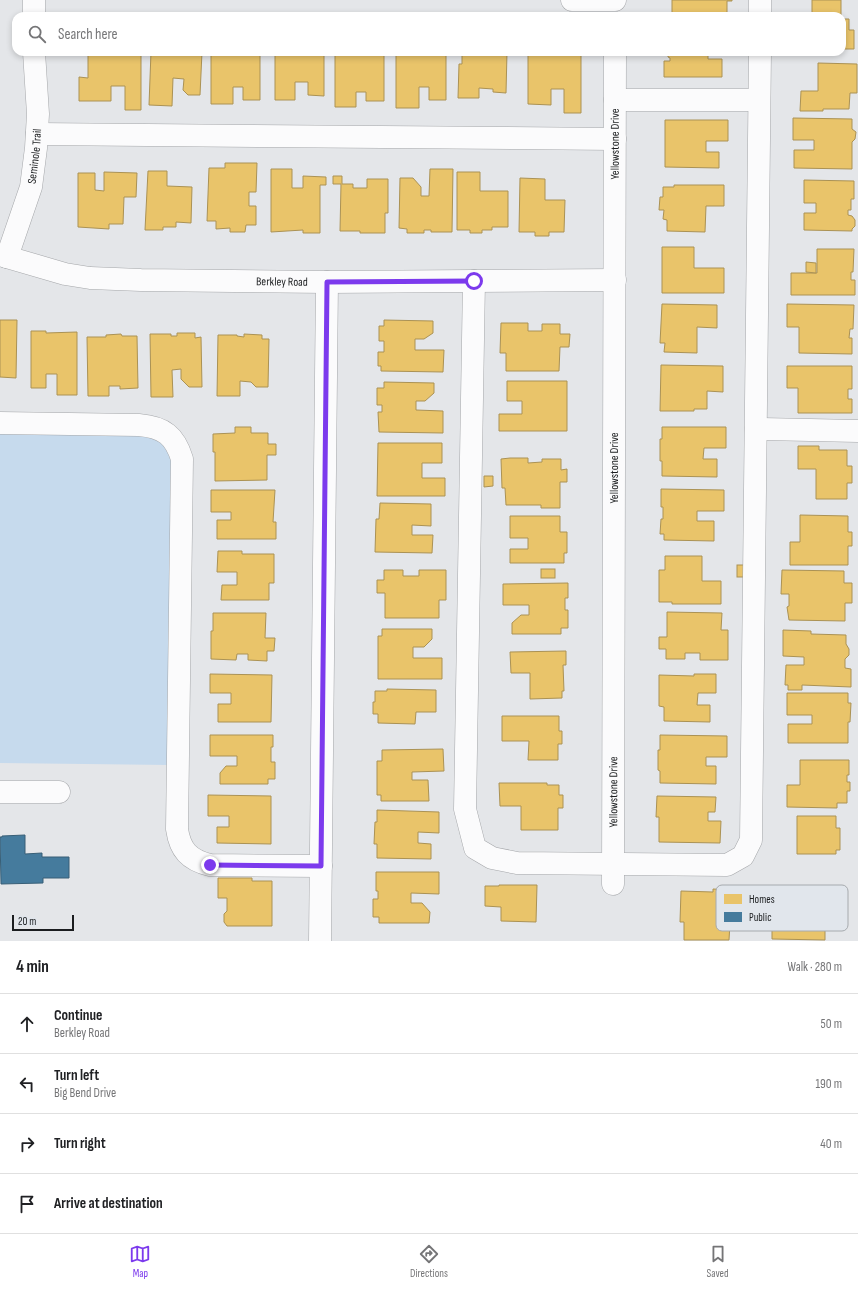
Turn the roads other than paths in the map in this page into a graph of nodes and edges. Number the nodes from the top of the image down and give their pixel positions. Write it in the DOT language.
graph roads {
  1 [pos="34,0"];
  2 [pos="572,0"];
  3 [pos="615,0"];
  4 [pos="760,0"];
  5 [pos="34,12"];
  6 [pos="615,12"];
  7 [pos="760,12"];
  8 [pos="34,56"];
  9 [pos="615,56"];
  10 [pos="760,56"];
  11 [pos="615,100"];
  12 [pos="759,100"];
  13 [pos="37,134"];
  14 [pos="615,139"];
  15 [pos="3,256"];
  16 [pos="614,280"];
  17 [pos="474,281"];
  18 [pos="327,282"];
  19 [pos="0,423"];
  20 [pos="756,429"];
  21 [pos="858,431"];
  22 [pos="0,792"];
  23 [pos="59,792"];
  24 [pos="321,866"];
  25 [pos="613,874"];
  26 [pos="320,941"];
  1 -- 5 [label="street"];
  2 -- 3 [label="street"];
  3 -- 6 [label="street"];
  4 -- 7 [label="street"];
  8 -- 13 [label="street, Seminole Trail"];
  9 -- 11 [label="street, Yellowstone Drive"];
  10 -- 12 [label="street"];
  11 -- 12 [label="street"];
  11 -- 14 [label="street, Yellowstone Drive"];
  12 -- 20 [label="street"];
  13 -- 14 [label="street"];
  13 -- 15 [label="street, Seminole Trail"];
  14 -- 16 [label="street, Yellowstone Drive"];
  15 -- 18 [label="street, Berkley Road"];
  16 -- 17 [label="street, Berkley Road"];
  16 -- 25 [label="street, Yellowstone Drive"];
  17 -- 18 [label="street, Berkley Road"];
  17 -- 25 [label="street"];
  18 -- 24 [label="street"];
  19 -- 24 [label="street"];
  20 -- 21 [label="street"];
  20 -- 25 [label="street"];
  22 -- 23 [label="street"];
  24 -- 26 [label="street"];
}
